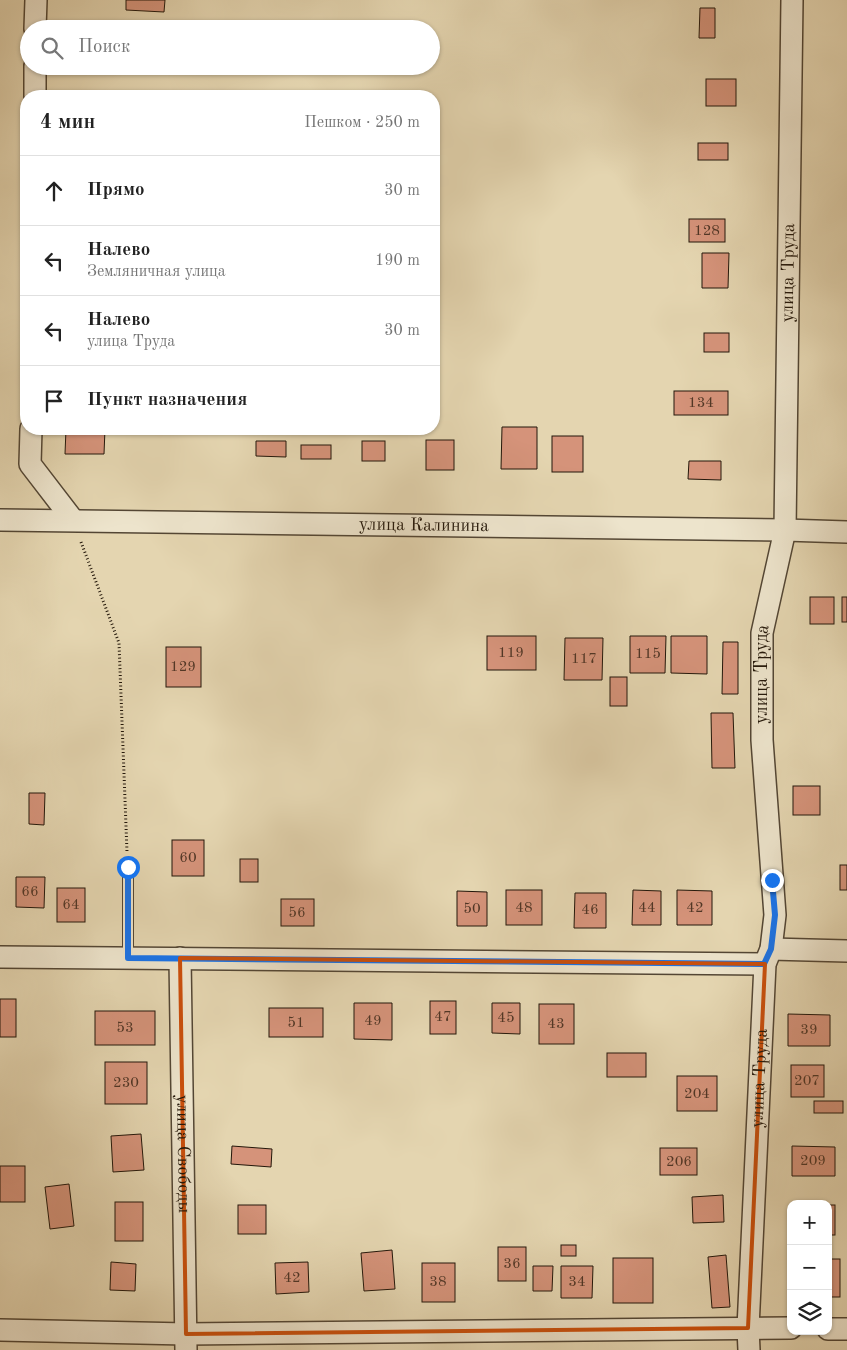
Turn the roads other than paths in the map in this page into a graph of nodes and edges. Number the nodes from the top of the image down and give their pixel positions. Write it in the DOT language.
graph roads {
  1 [pos="36,0"];
  2 [pos="792,0"];
  3 [pos="36,20"];
  4 [pos="35,75"];
  5 [pos="35,90"];
  6 [pos="31,435"];
  7 [pos="0,520"];
  8 [pos="73,520"];
  9 [pos="785,530"];
  10 [pos="847,532"];
  11 [pos="128,867"];
  12 [pos="847,951"];
  13 [pos="0,957"];
  14 [pos="768,957"];
  15 [pos="128,958"];
  16 [pos="180,958"];
  17 [pos="748,1328"];
  18 [pos="787,1328"];
  19 [pos="832,1329"];
  20 [pos="847,1329"];
  21 [pos="0,1330"];
  22 [pos="186,1342"];
  23 [pos="749,1350"];
  1 -- 3 [label="street"];
  2 -- 9 [label="street, улица Труда"];
  4 -- 5 [label="street"];
  6 -- 8 [label="street"];
  7 -- 8 [label="street, улица Калинина"];
  8 -- 9 [label="street, улица Калинина"];
  9 -- 10 [label="street, улица Калинина"];
  9 -- 14 [label="street, улица Труда"];
  11 -- 15 [label="lane"];
  12 -- 14 [label="street"];
  13 -- 15 [label="street"];
  14 -- 16 [label="street"];
  14 -- 17 [label="street, улица Труда"];
  15 -- 16 [label="street"];
  16 -- 22 [label="street, улица Свободы"];
  17 -- 18 [label="street"];
  17 -- 22 [label="street"];
  17 -- 23 [label="street, улица Труда"];
  19 -- 20 [label="street"];
  21 -- 22 [label="street"];
}
